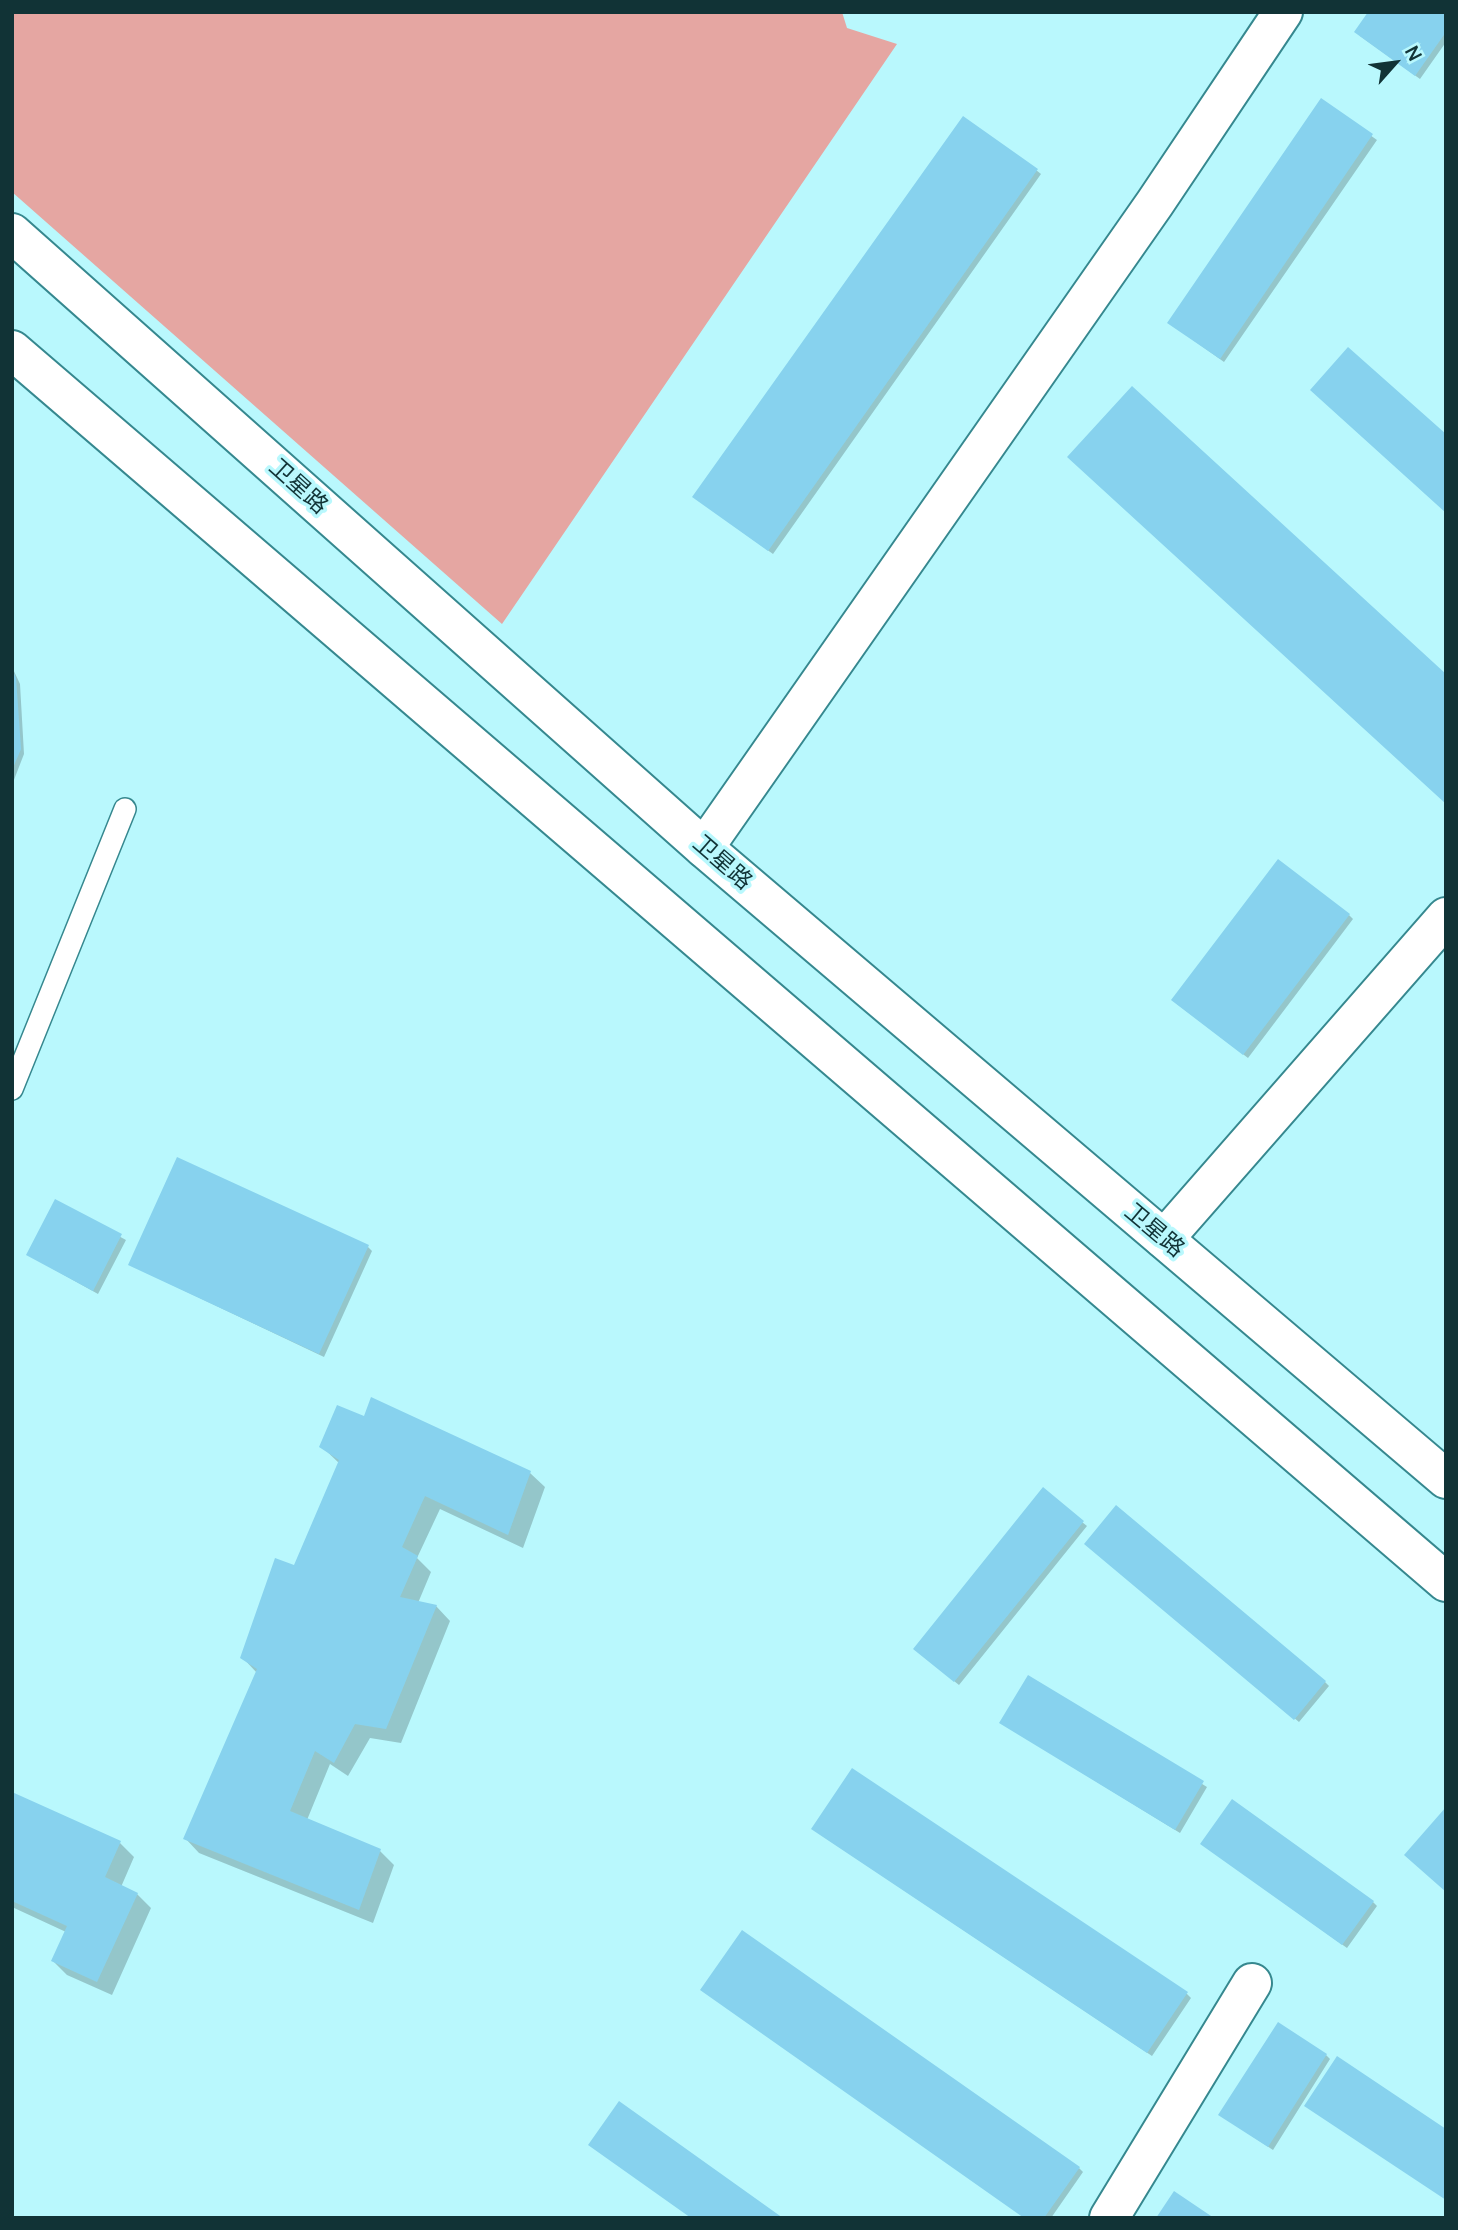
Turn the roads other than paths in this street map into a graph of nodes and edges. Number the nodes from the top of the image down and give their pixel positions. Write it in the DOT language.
graph roads {
  1 [pos="1283,12"];
  2 [pos="12,233"];
  3 [pos="12,349"];
  4 [pos="125,809"];
  5 [pos="704,848"];
  6 [pos="1446,917"];
  7 [pos="12,1088"];
  8 [pos="1164,1239"];
  9 [pos="1446,1479"];
  10 [pos="1446,1582"];
  11 [pos="1252,1983"];
  12 [pos="1109,2218"];
  1 -- 5 [label="main road"];
  2 -- 5 [label="main road, 卫星路"];
  3 -- 10 [label="main road"];
  4 -- 7 [label="lane"];
  5 -- 8 [label="main road, 卫星路"];
  6 -- 8 [label="main road"];
  8 -- 9 [label="main road, 卫星路"];
  11 -- 12 [label="main road"];
}
